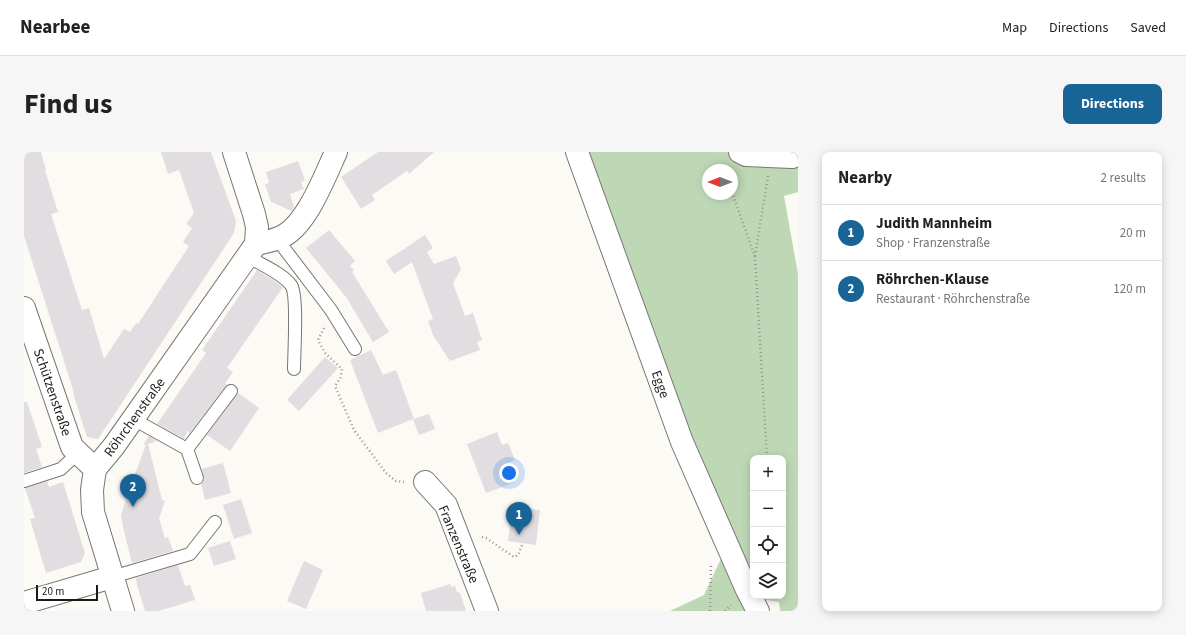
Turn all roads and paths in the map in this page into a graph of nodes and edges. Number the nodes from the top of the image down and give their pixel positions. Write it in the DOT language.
graph roads {
  1 [pos="234,152"];
  2 [pos="336,152"];
  3 [pos="577,152"];
  4 [pos="740,152"];
  5 [pos="772,155"];
  6 [pos="798,155"];
  7 [pos="735,200"];
  8 [pos="277,239"];
  9 [pos="252,250"];
  10 [pos="755,257"];
  11 [pos="24,308"];
  12 [pos="320,346"];
  13 [pos="355,349"];
  14 [pos="294,368"];
  15 [pos="231,391"];
  16 [pos="132,419"];
  17 [pos="187,449"];
  18 [pos="78,453"];
  19 [pos="767,455"];
  20 [pos="95,468"];
  21 [pos="197,478"];
  22 [pos="24,481"];
  23 [pos="425,482"];
  24 [pos="215,522"];
  25 [pos="457,535"];
  26 [pos="523,543"];
  27 [pos="112,576"];
  28 [pos="24,603"];
  29 [pos="123,611"];
  30 [pos="487,611"];
  31 [pos="758,611"];
  1 -- 9 [label="street"];
  2 -- 8 [label="street"];
  3 -- 31 [label="street, Egge"];
  4 -- 5 [label="street"];
  5 -- 6 [label="street"];
  5 -- 10 [label="path"];
  7 -- 10 [label="path"];
  8 -- 9 [label="street"];
  8 -- 13 [label="lane"];
  9 -- 14 [label="lane"];
  9 -- 16 [label="street, Röhrchenstraße"];
  10 -- 19 [label="path"];
  11 -- 18 [label="street, Schützenstraße"];
  12 -- 23 [label="path"];
  15 -- 17 [label="lane"];
  16 -- 17 [label="lane"];
  16 -- 20 [label="street, Röhrchenstraße"];
  17 -- 21 [label="lane"];
  18 -- 20 [label="street, Schützenstraße"];
  18 -- 22 [label="lane"];
  20 -- 27 [label="street, Röhrchenstraße"];
  23 -- 25 [label="street, Franzenstraße"];
  24 -- 27 [label="lane"];
  25 -- 26 [label="path"];
  25 -- 30 [label="street, Franzenstraße"];
  27 -- 28 [label="street"];
  27 -- 29 [label="street, Röhrchenstraße"];
}
